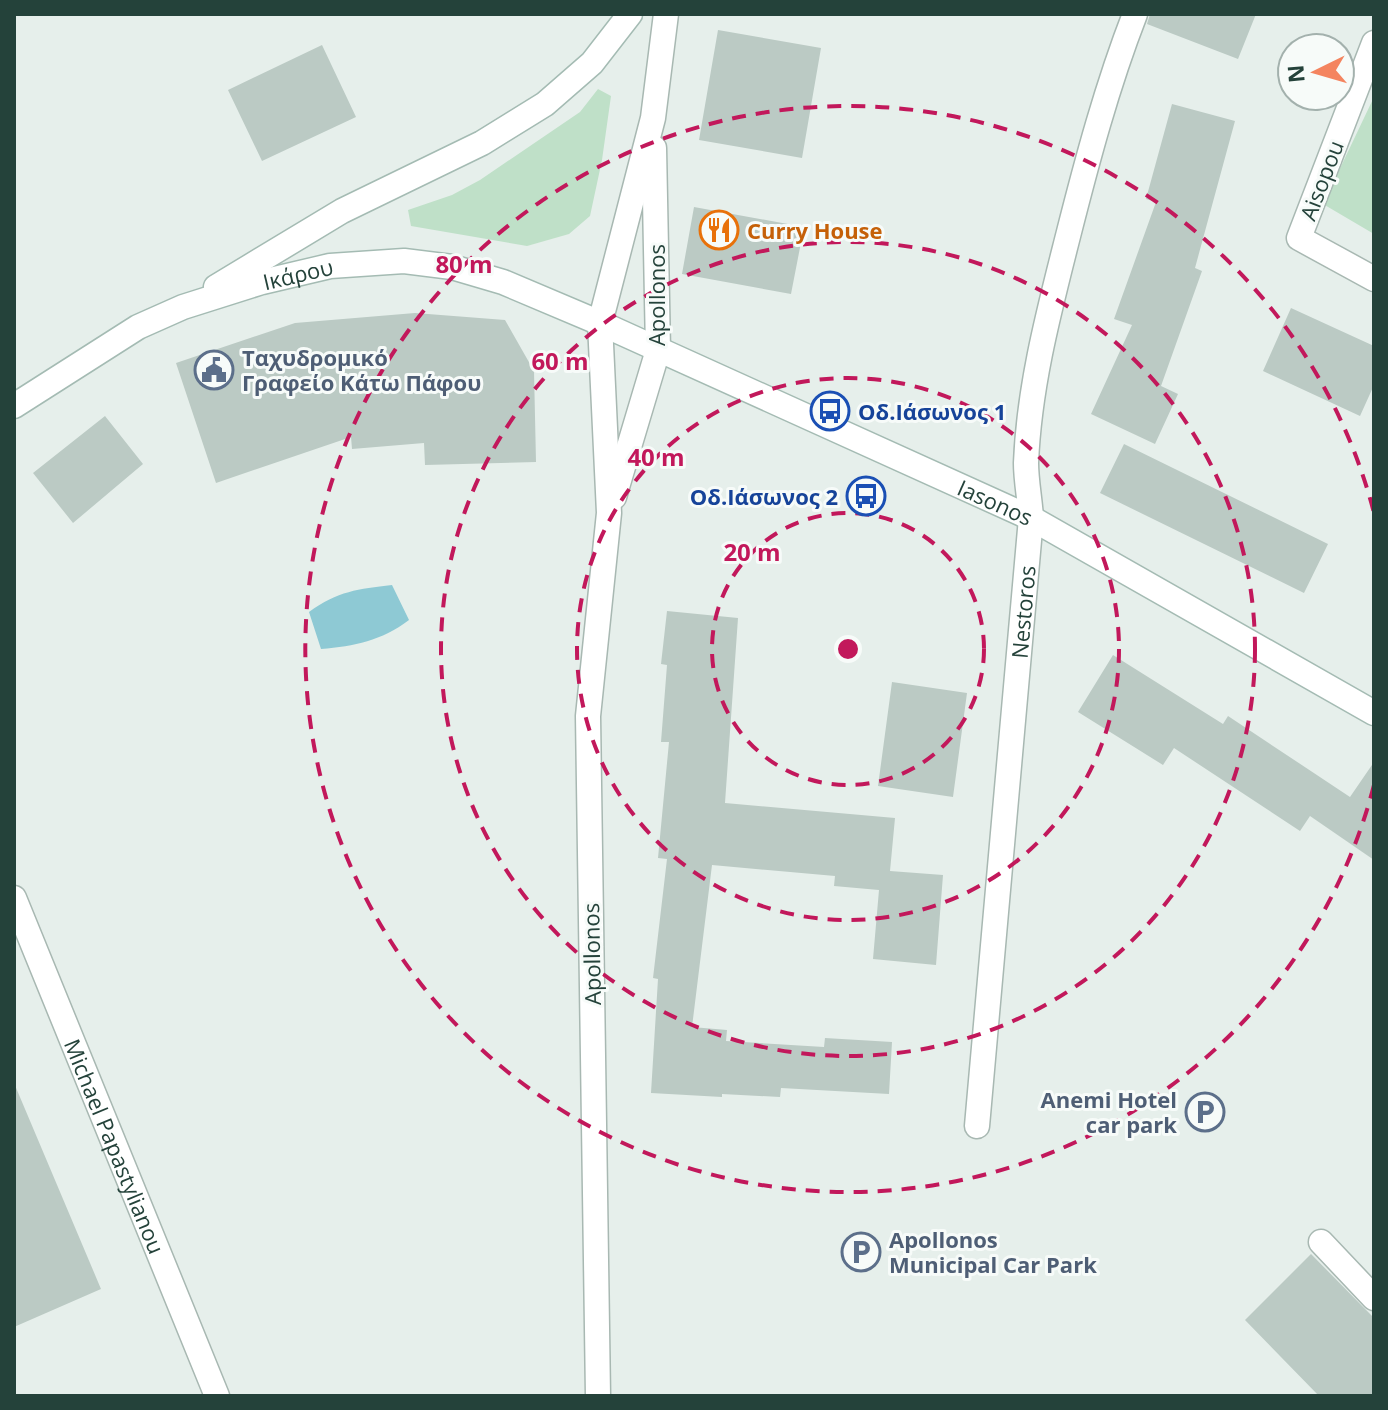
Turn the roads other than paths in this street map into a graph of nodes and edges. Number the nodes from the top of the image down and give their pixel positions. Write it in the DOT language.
graph roads {
  1 [pos="630,14"];
  2 [pos="666,14"];
  3 [pos="1135,14"];
  4 [pos="1374,43"];
  5 [pos="653,118"];
  6 [pos="1374,279"];
  7 [pos="183,307"];
  8 [pos="600,323"];
  9 [pos="658,350"];
  10 [pos="14,406"];
  11 [pos="609,513"];
  12 [pos="1031,518"];
  13 [pos="1374,713"];
  14 [pos="14,898"];
  15 [pos="977,1126"];
  16 [pos="1321,1242"];
  17 [pos="1374,1298"];
  18 [pos="217,1396"];
  19 [pos="598,1396"];
  1 -- 7 [label="street"];
  2 -- 5 [label="street, Apollonos"];
  3 -- 12 [label="street, Nestoros"];
  4 -- 6 [label="street, Aisopou"];
  5 -- 8 [label="street, Apollonos"];
  5 -- 9 [label="street, Apollonos"];
  7 -- 8 [label="street, Ικάρου"];
  7 -- 10 [label="street, Ικάρου"];
  8 -- 9 [label="street, Iasonos"];
  8 -- 11 [label="street, Apollonos"];
  9 -- 11 [label="street, Apollonos"];
  9 -- 12 [label="street, Iasonos"];
  11 -- 19 [label="street, Apollonos"];
  12 -- 13 [label="street, Iasonos"];
  12 -- 15 [label="street, Nestoros"];
  14 -- 18 [label="street, Michael Papastylianou"];
  16 -- 17 [label="street"];
}
